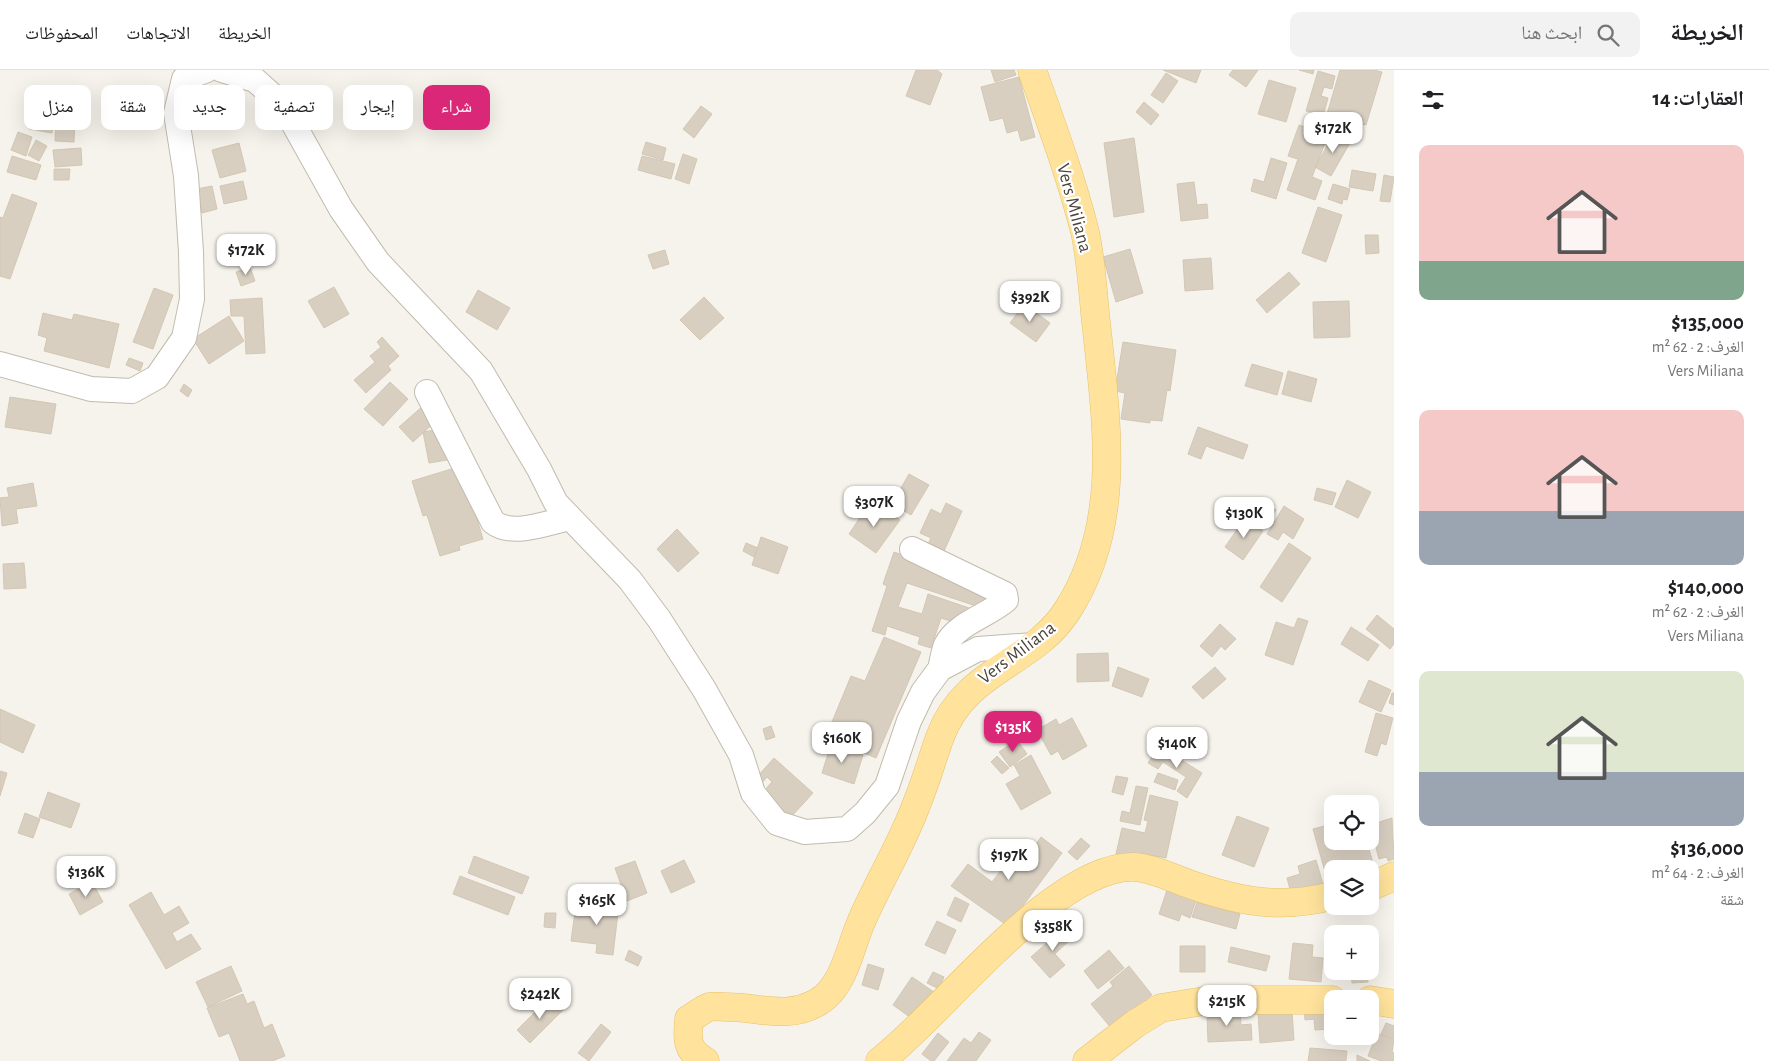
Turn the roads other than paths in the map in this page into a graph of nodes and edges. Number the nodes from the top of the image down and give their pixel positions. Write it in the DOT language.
graph roads {
  1 [pos="207,70"];
  2 [pos="222,70"];
  3 [pos="1032,70"];
  4 [pos="0,364"];
  5 [pos="427,392"];
  6 [pos="569,518"];
  7 [pos="912,549"];
  8 [pos="1034,645"];
  9 [pos="940,669"];
  10 [pos="1394,876"];
  11 [pos="1379,882"];
  12 [pos="1324,897"];
  13 [pos="1324,1000"];
  14 [pos="1379,1002"];
  15 [pos="1394,1004"];
  16 [pos="705,1061"];
  17 [pos="880,1061"];
  18 [pos="1088,1061"];
  1 -- 4 [label="street"];
  2 -- 6 [label="street"];
  3 -- 8 [label="main road, Vers Miliana"];
  5 -- 6 [label="street"];
  6 -- 9 [label="street"];
  7 -- 9 [label="street"];
  8 -- 9 [label="street"];
  8 -- 16 [label="main road, Vers Miliana"];
  10 -- 11 [label="main road"];
  12 -- 17 [label="main road"];
  13 -- 18 [label="main road"];
  14 -- 15 [label="main road"];
}
